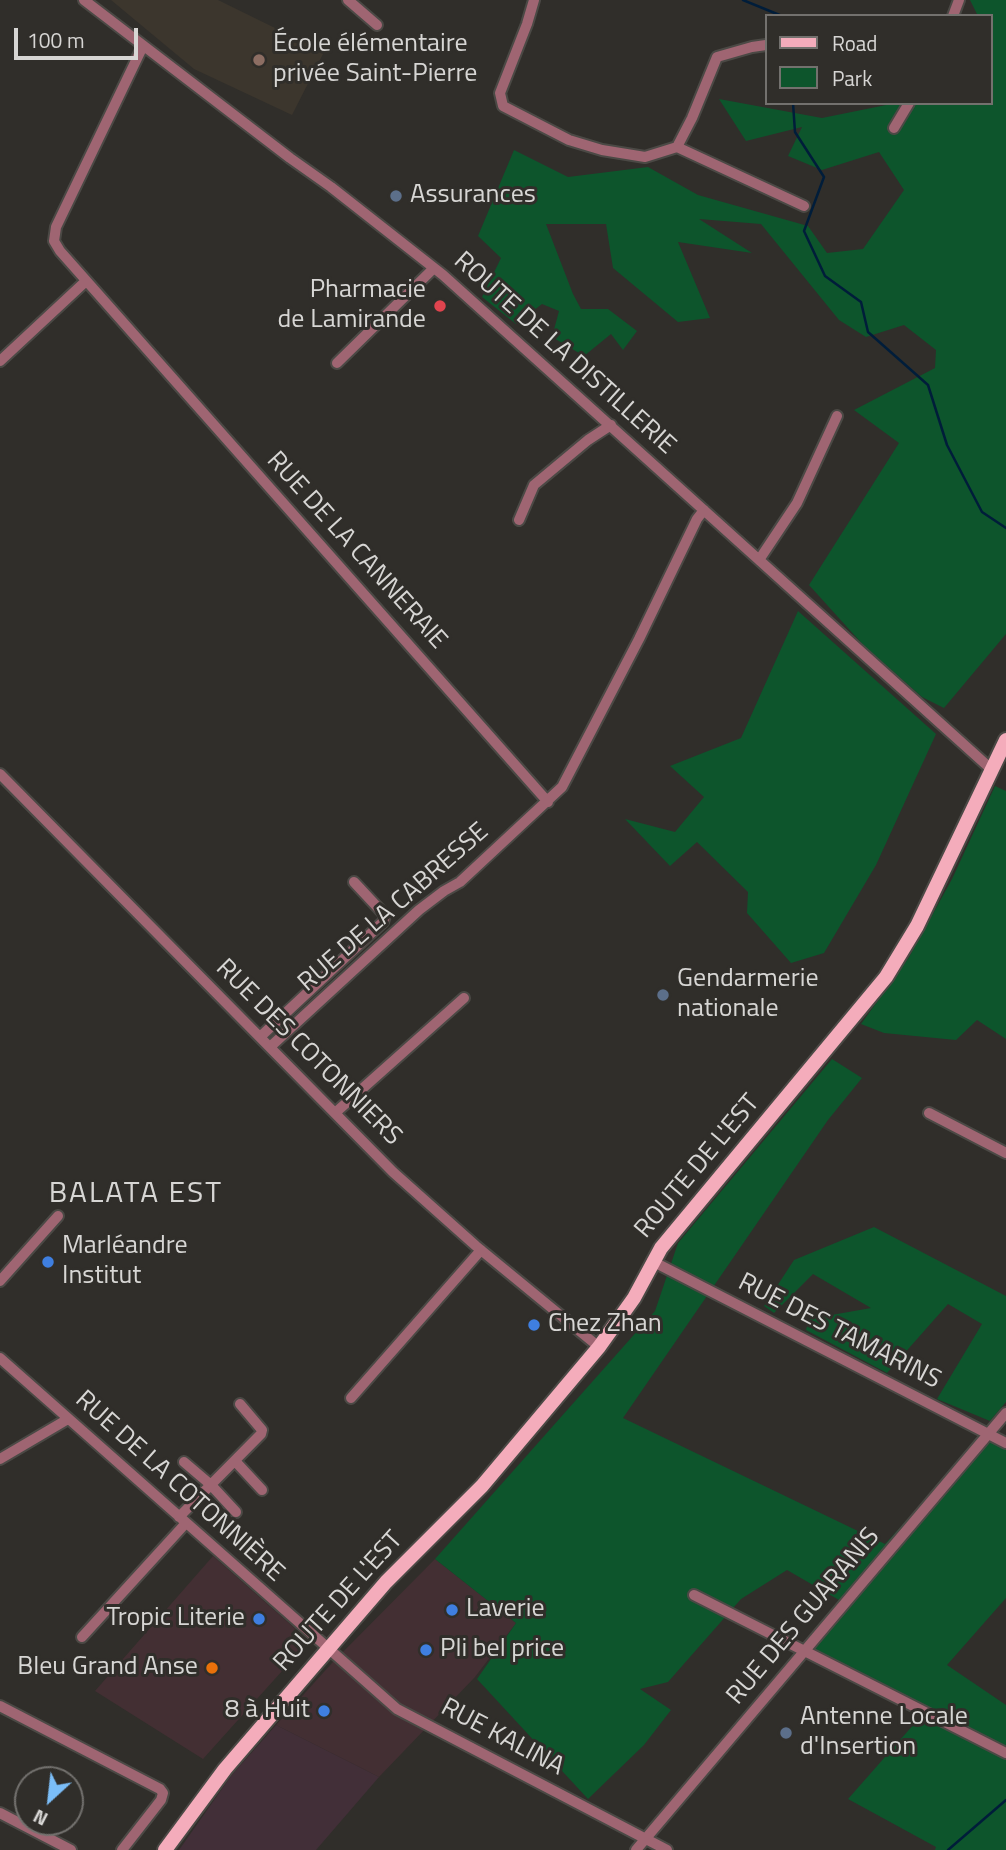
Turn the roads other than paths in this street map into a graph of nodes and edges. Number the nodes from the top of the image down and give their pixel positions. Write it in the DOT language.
graph roads {
  1 [pos="84,0"];
  2 [pos="348,0"];
  3 [pos="534,0"];
  4 [pos="377,25"];
  5 [pos="764,45"];
  6 [pos="144,46"];
  7 [pos="908,105"];
  8 [pos="894,128"];
  9 [pos="677,147"];
  10 [pos="804,206"];
  11 [pos="434,268"];
  12 [pos="86,281"];
  13 [pos="0,361"];
  14 [pos="337,363"];
  15 [pos="837,416"];
  16 [pos="611,425"];
  17 [pos="704,510"];
  18 [pos="519,520"];
  19 [pos="759,560"];
  20 [pos="1006,740"];
  21 [pos="991,769"];
  22 [pos="0,774"];
  23 [pos="548,802"];
  24 [pos="354,882"];
  25 [pos="464,998"];
  26 [pos="260,1037"];
  27 [pos="270,1048"];
  28 [pos="335,1113"];
  29 [pos="929,1114"];
  30 [pos="1006,1153"];
  31 [pos="58,1216"];
  32 [pos="481,1250"];
  33 [pos="652,1261"];
  34 [pos="0,1281"];
  35 [pos="599,1347"];
  36 [pos="0,1358"];
  37 [pos="351,1398"];
  38 [pos="240,1404"];
  39 [pos="1006,1413"];
  40 [pos="68,1419"];
  41 [pos="989,1434"];
  42 [pos="1006,1443"];
  43 [pos="0,1459"];
  44 [pos="235,1461"];
  45 [pos="184,1462"];
  46 [pos="211,1485"];
  47 [pos="262,1490"];
  48 [pos="236,1512"];
  49 [pos="182,1520"];
  50 [pos="694,1595"];
  51 [pos="82,1637"];
  52 [pos="328,1650"];
  53 [pos="806,1652"];
  54 [pos="0,1706"];
  55 [pos="1006,1753"];
  56 [pos="0,1813"];
  57 [pos="645,1840"];
  58 [pos="128,1848"];
  59 [pos="71,1850"];
  60 [pos="165,1850"];
  61 [pos="636,1850"];
  62 [pos="667,1850"];
  1 -- 6 [label="street, ROUTE DE LA DISTILLERIE"];
  2 -- 4 [label="street"];
  3 -- 9 [label="street"];
  5 -- 9 [label="street"];
  6 -- 11 [label="street, ROUTE DE LA DISTILLERIE"];
  6 -- 12 [label="street, RUE DE LA CANNERAIE"];
  7 -- 8 [label="street"];
  9 -- 10 [label="street"];
  11 -- 14 [label="street"];
  11 -- 16 [label="street, ROUTE DE LA DISTILLERIE"];
  12 -- 13 [label="street"];
  12 -- 23 [label="street, RUE DE LA CANNERAIE"];
  15 -- 19 [label="street"];
  16 -- 17 [label="street, ROUTE DE LA DISTILLERIE"];
  16 -- 18 [label="street"];
  17 -- 19 [label="street, ROUTE DE LA DISTILLERIE"];
  17 -- 23 [label="street"];
  19 -- 21 [label="street, ROUTE DE LA DISTILLERIE"];
  20 -- 21 [label="main road, ROUTE DE L'EST"];
  21 -- 33 [label="main road, ROUTE DE L'EST"];
  22 -- 26 [label="street, RUE DES COTONNIERS"];
  23 -- 27 [label="street, RUE DE LA CABRESSE"];
  24 -- 26 [label="street"];
  25 -- 28 [label="street"];
  26 -- 27 [label="street, RUE DES COTONNIERS"];
  27 -- 28 [label="street, RUE DES COTONNIERS"];
  28 -- 32 [label="street, RUE DES COTONNIERS"];
  29 -- 30 [label="street"];
  31 -- 34 [label="street"];
  32 -- 35 [label="street, RUE DES COTONNIERS"];
  32 -- 37 [label="street"];
  33 -- 35 [label="main road, ROUTE DE L'EST"];
  33 -- 41 [label="street, RUE DES TAMARINS"];
  35 -- 52 [label="main road, ROUTE DE L'EST"];
  36 -- 40 [label="street, RUE DE LA COTONNIÈRE"];
  38 -- 44 [label="street"];
  39 -- 41 [label="street, RUE DES GUARANIS"];
  40 -- 43 [label="street"];
  40 -- 49 [label="street, RUE DE LA COTONNIÈRE"];
  41 -- 42 [label="street, RUE DES TAMARINS"];
  41 -- 53 [label="street, RUE DES GUARANIS"];
  44 -- 46 [label="street"];
  44 -- 47 [label="street"];
  45 -- 46 [label="street"];
  46 -- 48 [label="street"];
  46 -- 49 [label="street"];
  49 -- 51 [label="street"];
  49 -- 52 [label="street, RUE DE LA COTONNIÈRE"];
  50 -- 53 [label="street"];
  52 -- 57 [label="street, RUE KALINA"];
  52 -- 60 [label="main road, ROUTE DE L'EST"];
  53 -- 55 [label="street"];
  53 -- 57 [label="street, RUE DES GUARANIS"];
  54 -- 58 [label="street"];
  56 -- 59 [label="street"];
  57 -- 61 [label="street, RUE DES GUARANIS"];
  57 -- 62 [label="street, RUE KALINA"];
}
